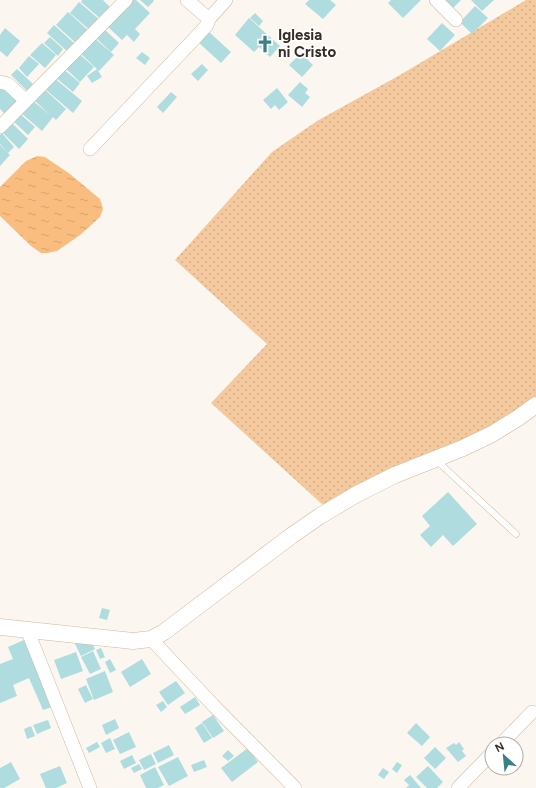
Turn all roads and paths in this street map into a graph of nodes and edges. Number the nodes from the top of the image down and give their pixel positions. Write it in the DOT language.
graph roads {
  1 [pos="126,0"];
  2 [pos="187,0"];
  3 [pos="226,0"];
  4 [pos="436,0"];
  5 [pos="209,19"];
  6 [pos="456,20"];
  7 [pos="0,82"];
  8 [pos="26,101"];
  9 [pos="0,127"];
  10 [pos="90,148"];
  11 [pos="536,405"];
  12 [pos="435,459"];
  13 [pos="516,534"];
  14 [pos="0,627"];
  15 [pos="27,629"];
  16 [pos="151,640"];
  17 [pos="532,712"];
  18 [pos="509,736"];
  19 [pos="484,761"];
  20 [pos="90,788"];
  21 [pos="295,788"];
  22 [pos="458,788"];
  1 -- 8 [label="street"];
  2 -- 5 [label="street"];
  3 -- 5 [label="street"];
  4 -- 6 [label="street"];
  5 -- 10 [label="street"];
  7 -- 8 [label="street"];
  8 -- 9 [label="street"];
  11 -- 12 [label="street"];
  12 -- 13 [label="lane"];
  12 -- 16 [label="street"];
  14 -- 15 [label="street"];
  15 -- 16 [label="street"];
  15 -- 20 [label="street"];
  16 -- 21 [label="street"];
  17 -- 18 [label="street"];
  19 -- 22 [label="street"];
}
